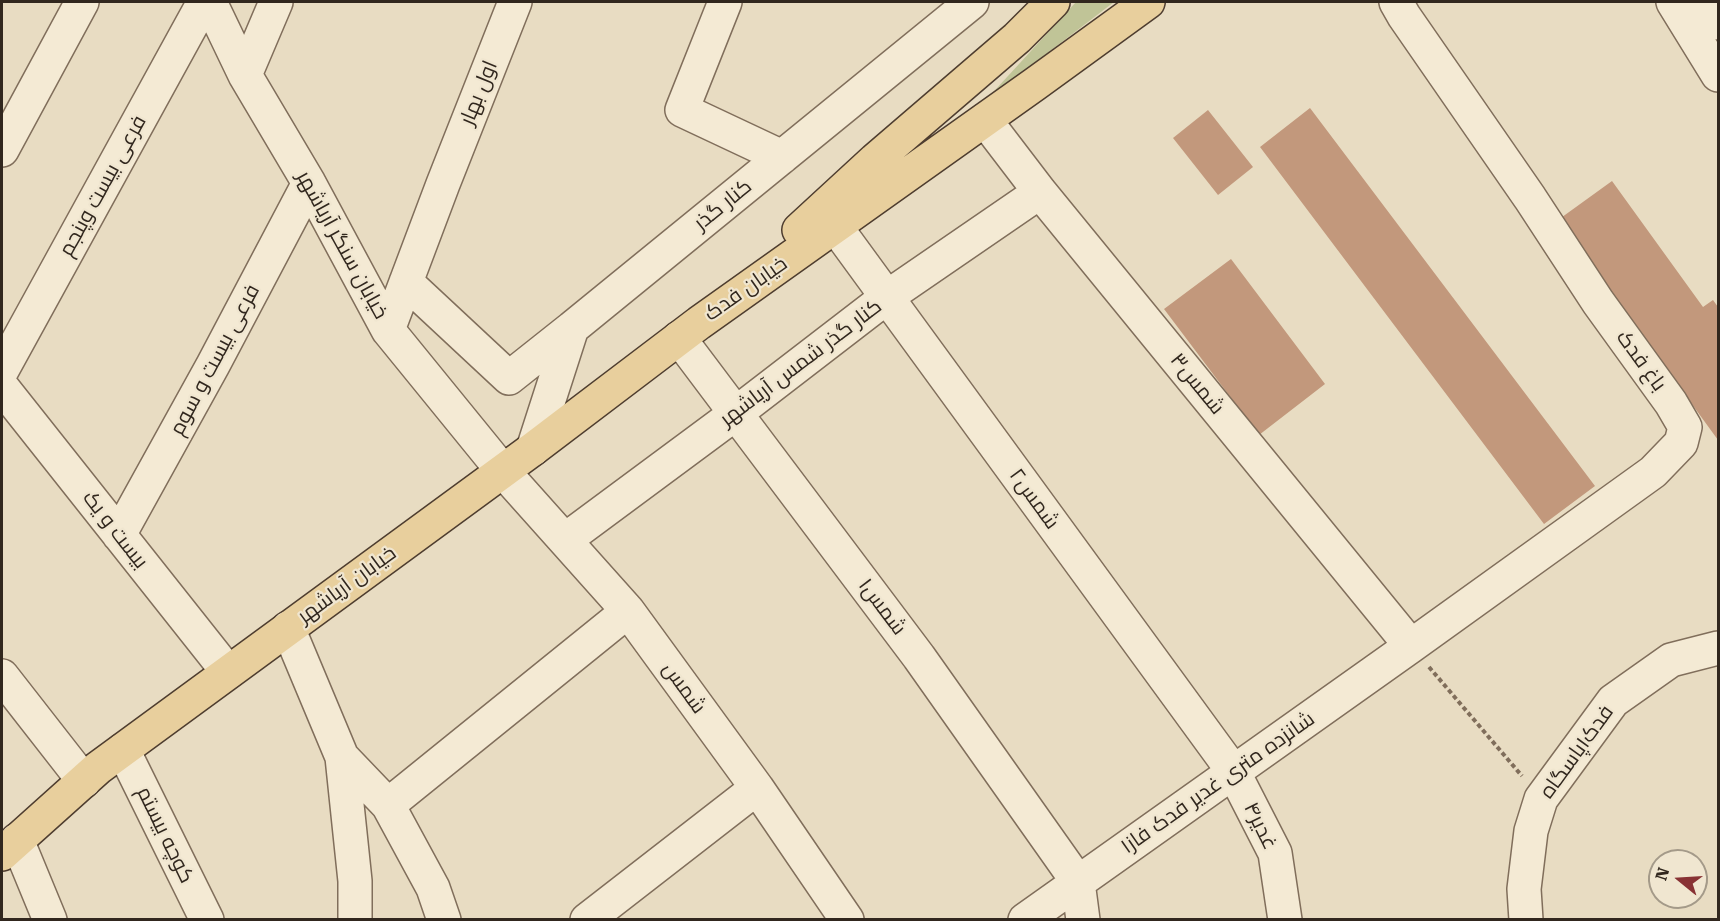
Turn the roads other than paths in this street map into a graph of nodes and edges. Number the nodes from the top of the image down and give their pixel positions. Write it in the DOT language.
graph roads {
  1 [pos="82,2"];
  2 [pos="204,2"];
  3 [pos="210,2"];
  4 [pos="276,2"];
  5 [pos="515,2"];
  6 [pos="725,2"];
  7 [pos="972,2"];
  8 [pos="1053,2"];
  9 [pos="1148,2"];
  10 [pos="1396,2"];
  11 [pos="1673,2"];
  12 [pos="1705,2"];
  13 [pos="1719,23"];
  14 [pos="245,75"];
  15 [pos="1719,75"];
  16 [pos="985,120"];
  17 [pos="2,150"];
  18 [pos="782,157"];
  19 [pos="309,183"];
  20 [pos="1040,192"];
  21 [pos="835,226"];
  22 [pos="406,282"];
  23 [pos="886,297"];
  24 [pos="572,328"];
  25 [pos="388,330"];
  26 [pos="689,330"];
  27 [pos="2,370"];
  28 [pos="2,387"];
  29 [pos="735,414"];
  30 [pos="533,449"];
  31 [pos="502,471"];
  32 [pos="119,535"];
  33 [pos="565,540"];
  34 [pos="628,611"];
  35 [pos="288,628"];
  36 [pos="1411,646"];
  37 [pos="1719,648"];
  38 [pos="228,672"];
  39 [pos="2,675"];
  40 [pos="123,750"];
  41 [pos="342,757"];
  42 [pos="1233,771"];
  43 [pos="84,781"];
  44 [pos="757,788"];
  45 [pos="388,805"];
  46 [pos="9,847"];
  47 [pos="1078,882"];
  48 [pos="50,920"];
  49 [pos="207,920"];
  50 [pos="355,920"];
  51 [pos="444,920"];
  52 [pos="587,920"];
  53 [pos="847,920"];
  54 [pos="1024,920"];
  55 [pos="1083,920"];
  56 [pos="1285,920"];
  57 [pos="1526,920"];
  1 -- 17 [label="street"];
  2 -- 27 [label="street, فرعی بیست وپنجم"];
  3 -- 14 [label="street, خیابان سنگر آریاشهر"];
  4 -- 14 [label="street"];
  5 -- 22 [label="street, اول بهار"];
  6 -- 18 [label="street"];
  7 -- 18 [label="street, کنار گذر"];
  8 -- 26 [label="main road, خیابان فدک"];
  9 -- 16 [label="main road, خیابان فدک"];
  10 -- 36 [label="street, باغ فدک"];
  11 -- 15 [label="street"];
  12 -- 13 [label="street"];
  14 -- 19 [label="street, خیابان سنگر آریاشهر"];
  16 -- 20 [label="street, شمس۳"];
  16 -- 21 [label="main road, خیابان فدک"];
  18 -- 24 [label="street, کنار گذر"];
  19 -- 25 [label="street, خیابان سنگر آریاشهر"];
  19 -- 32 [label="street, فرعی بیست و سوم"];
  20 -- 23 [label="street, کنار گذر شمس آریاشهر"];
  20 -- 36 [label="street, شمس۳"];
  21 -- 23 [label="street, شمس۲"];
  21 -- 26 [label="main road, خیابان فدک"];
  22 -- 24 [label="street, کنار گذر"];
  22 -- 25 [label="street, اول بهار"];
  23 -- 29 [label="street, کنار گذر شمس آریاشهر"];
  23 -- 42 [label="street, شمس۲"];
  24 -- 30 [label="street"];
  25 -- 31 [label="street, خیابان سنگر آریاشهر"];
  26 -- 29 [label="street, شمس۱"];
  26 -- 30 [label="main road, خیابان آریاشهر"];
  28 -- 32 [label="street, بیست و یک"];
  29 -- 33 [label="street, کنار گذر شمس آریاشهر"];
  29 -- 47 [label="street, شمس۱"];
  30 -- 31 [label="main road, خیابان آریاشهر"];
  31 -- 33 [label="street, شمس"];
  31 -- 35 [label="main road, خیابان آریاشهر"];
  32 -- 38 [label="street, بیست و یک"];
  33 -- 34 [label="street, شمس"];
  34 -- 44 [label="street, شمس"];
  34 -- 45 [label="street"];
  35 -- 38 [label="main road, خیابان آریاشهر"];
  35 -- 41 [label="street"];
  36 -- 42 [label="street, شانزده متری غدیر فدک فاز۱"];
  37 -- 57 [label="street, فدک۱پاسگاه"];
  38 -- 40 [label="main road, خیابان آریاشهر"];
  39 -- 43 [label="street"];
  40 -- 43 [label="main road, خیابان آریاشهر"];
  40 -- 49 [label="street, کوچه بیستم"];
  41 -- 45 [label="street"];
  41 -- 50 [label="street"];
  42 -- 47 [label="street, شانزده متری غدیر فدک فاز۱"];
  42 -- 56 [label="street, غدیر۴"];
  43 -- 46 [label="main road, خیابان آریاشهر"];
  44 -- 52 [label="street"];
  44 -- 53 [label="street, شمس"];
  45 -- 51 [label="street"];
  46 -- 48 [label="street"];
  47 -- 54 [label="street, شانزده متری غدیر فدک فاز۱"];
  47 -- 55 [label="street"];
}
